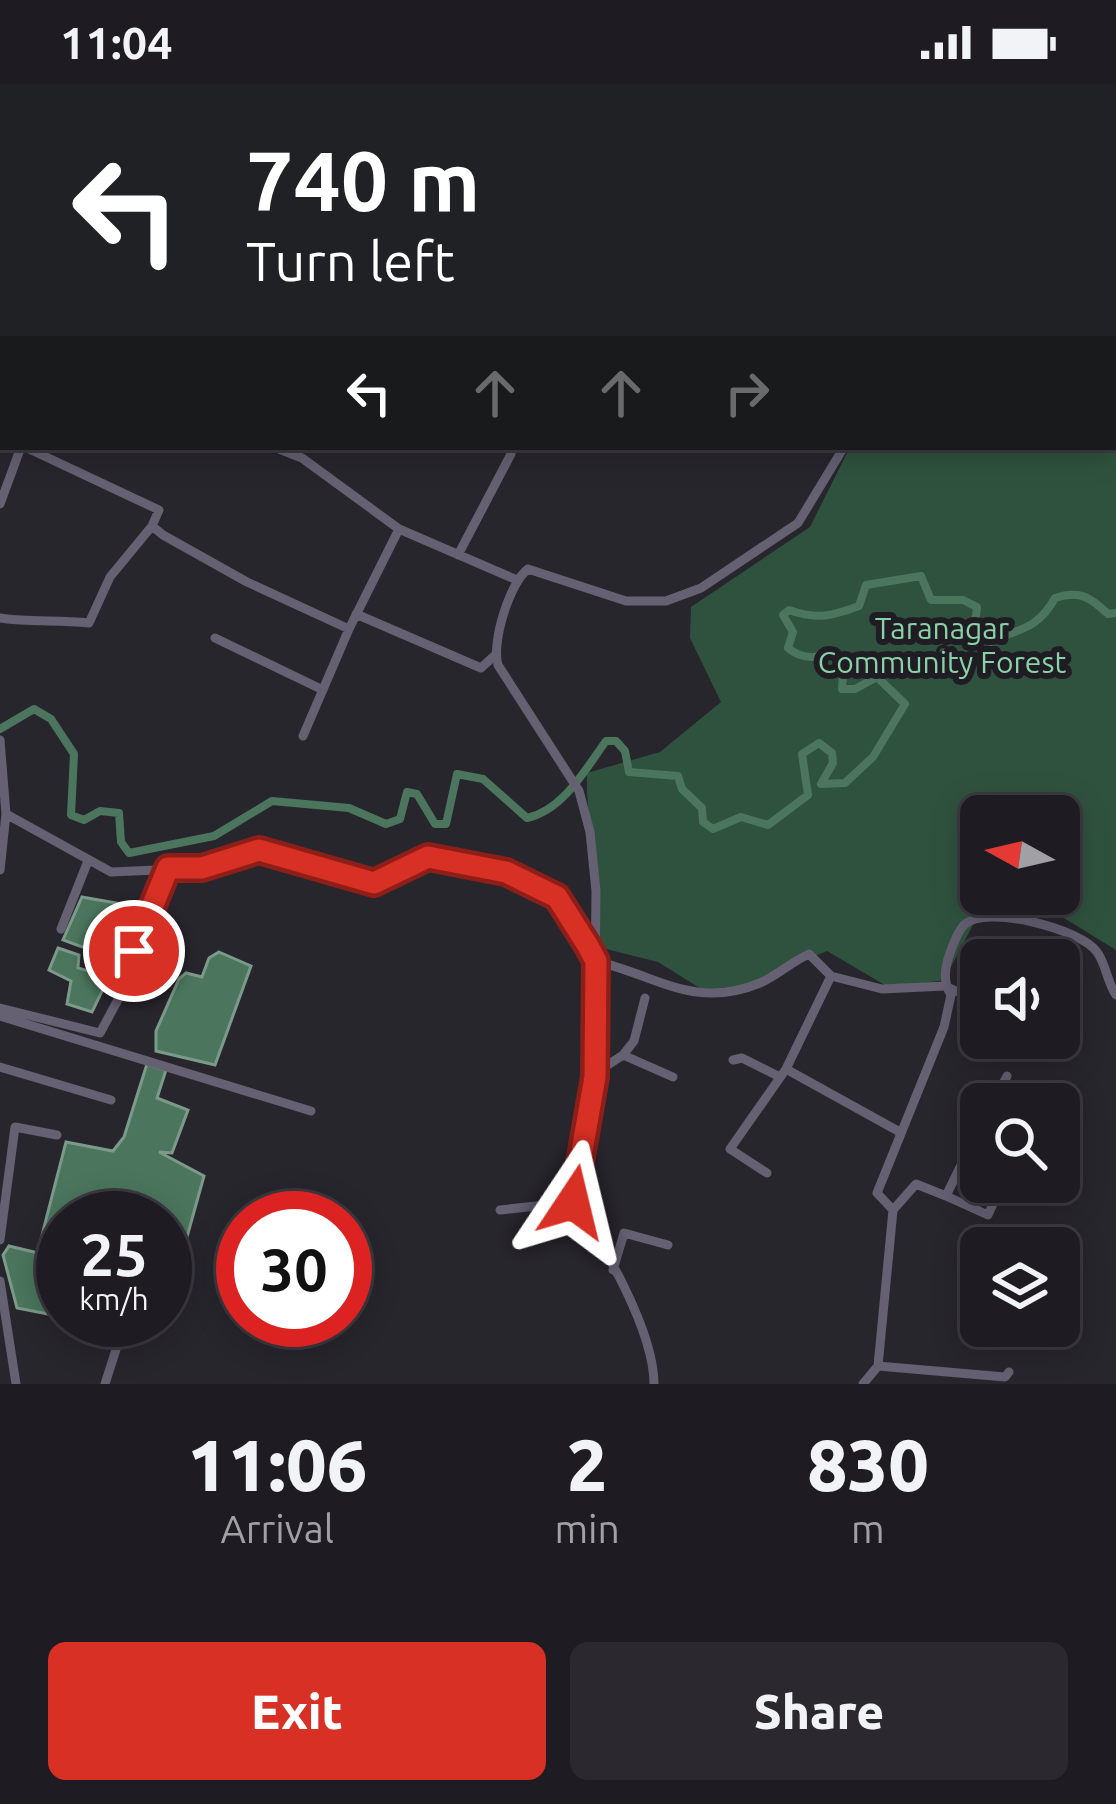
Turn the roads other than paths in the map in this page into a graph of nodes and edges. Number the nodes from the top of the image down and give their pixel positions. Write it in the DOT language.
graph roads {
  1 [pos="22,450"];
  2 [pos="29,450"];
  3 [pos="282,450"];
  4 [pos="842,450"];
  5 [pos="511,454"];
  6 [pos="0,504"];
  7 [pos="152,526"];
  8 [pos="399,529"];
  9 [pos="458,555"];
  10 [pos="517,580"];
  11 [pos="356,614"];
  12 [pos="0,618"];
  13 [pos="349,629"];
  14 [pos="215,638"];
  15 [pos="494,656"];
  16 [pos="323,690"];
  17 [pos="303,736"];
  18 [pos="0,740"];
  19 [pos="6,814"];
  20 [pos="88,861"];
  21 [pos="168,868"];
  22 [pos="0,870"];
  23 [pos="61,929"];
  24 [pos="596,961"];
  25 [pos="831,976"];
  26 [pos="945,986"];
  27 [pos="960,993"];
  28 [pos="1116,994"];
  29 [pos="645,998"];
  30 [pos="0,1012"];
  31 [pos="623,1054"];
  32 [pos="733,1060"];
  33 [pos="0,1066"];
  34 [pos="783,1073"];
  35 [pos="594,1074"];
  36 [pos="1007,1076"];
  37 [pos="673,1077"];
  38 [pos="1003,1083"];
  39 [pos="111,1100"];
  40 [pos="311,1111"];
  41 [pos="898,1131"];
  42 [pos="57,1136"];
  43 [pos="960,1167"];
  44 [pos="767,1172"];
  45 [pos="946,1196"];
  46 [pos="573,1202"];
  47 [pos="960,1202"];
  48 [pos="961,1203"];
  49 [pos="994,1203"];
  50 [pos="500,1210"];
  51 [pos="893,1210"];
  52 [pos="0,1240"];
  53 [pos="668,1245"];
  54 [pos="614,1270"];
  55 [pos="0,1281"];
  56 [pos="117,1347"];
  57 [pos="5,1351"];
  58 [pos="878,1366"];
  59 [pos="1010,1372"];
  60 [pos="16,1384"];
  61 [pos="105,1384"];
  62 [pos="654,1384"];
  63 [pos="863,1384"];
  1 -- 6 [label="street"];
  2 -- 7 [label="street"];
  3 -- 8 [label="street"];
  4 -- 10 [label="street"];
  5 -- 9 [label="street"];
  7 -- 12 [label="street"];
  7 -- 13 [label="street"];
  8 -- 9 [label="street"];
  8 -- 11 [label="street"];
  9 -- 10 [label="street"];
  10 -- 15 [label="street"];
  11 -- 13 [label="street"];
  11 -- 15 [label="street"];
  13 -- 16 [label="street"];
  14 -- 16 [label="street"];
  15 -- 24 [label="street"];
  16 -- 17 [label="street"];
  18 -- 19 [label="street"];
  19 -- 20 [label="street"];
  19 -- 22 [label="street"];
  20 -- 21 [label="street"];
  20 -- 23 [label="street"];
  21 -- 24 [label="street"];
  21 -- 30 [label="street"];
  24 -- 25 [label="street"];
  24 -- 35 [label="street"];
  25 -- 26 [label="street"];
  25 -- 34 [label="street"];
  26 -- 27 [label="street"];
  26 -- 28 [label="street"];
  26 -- 41 [label="street"];
  29 -- 31 [label="street"];
  30 -- 40 [label="street"];
  31 -- 35 [label="street"];
  31 -- 37 [label="street"];
  32 -- 34 [label="street"];
  33 -- 39 [label="street"];
  34 -- 41 [label="street"];
  34 -- 44 [label="street"];
  35 -- 46 [label="street"];
  36 -- 38 [label="street"];
  41 -- 51 [label="street"];
  42 -- 52 [label="street"];
  43 -- 45 [label="street"];
  45 -- 47 [label="street"];
  45 -- 51 [label="street"];
  46 -- 50 [label="street"];
  46 -- 54 [label="street"];
  48 -- 49 [label="street"];
  51 -- 58 [label="street"];
  53 -- 54 [label="street"];
  54 -- 62 [label="street"];
  55 -- 57 [label="street"];
  56 -- 61 [label="street"];
  57 -- 60 [label="street"];
  58 -- 59 [label="street"];
  58 -- 63 [label="street"];
}
